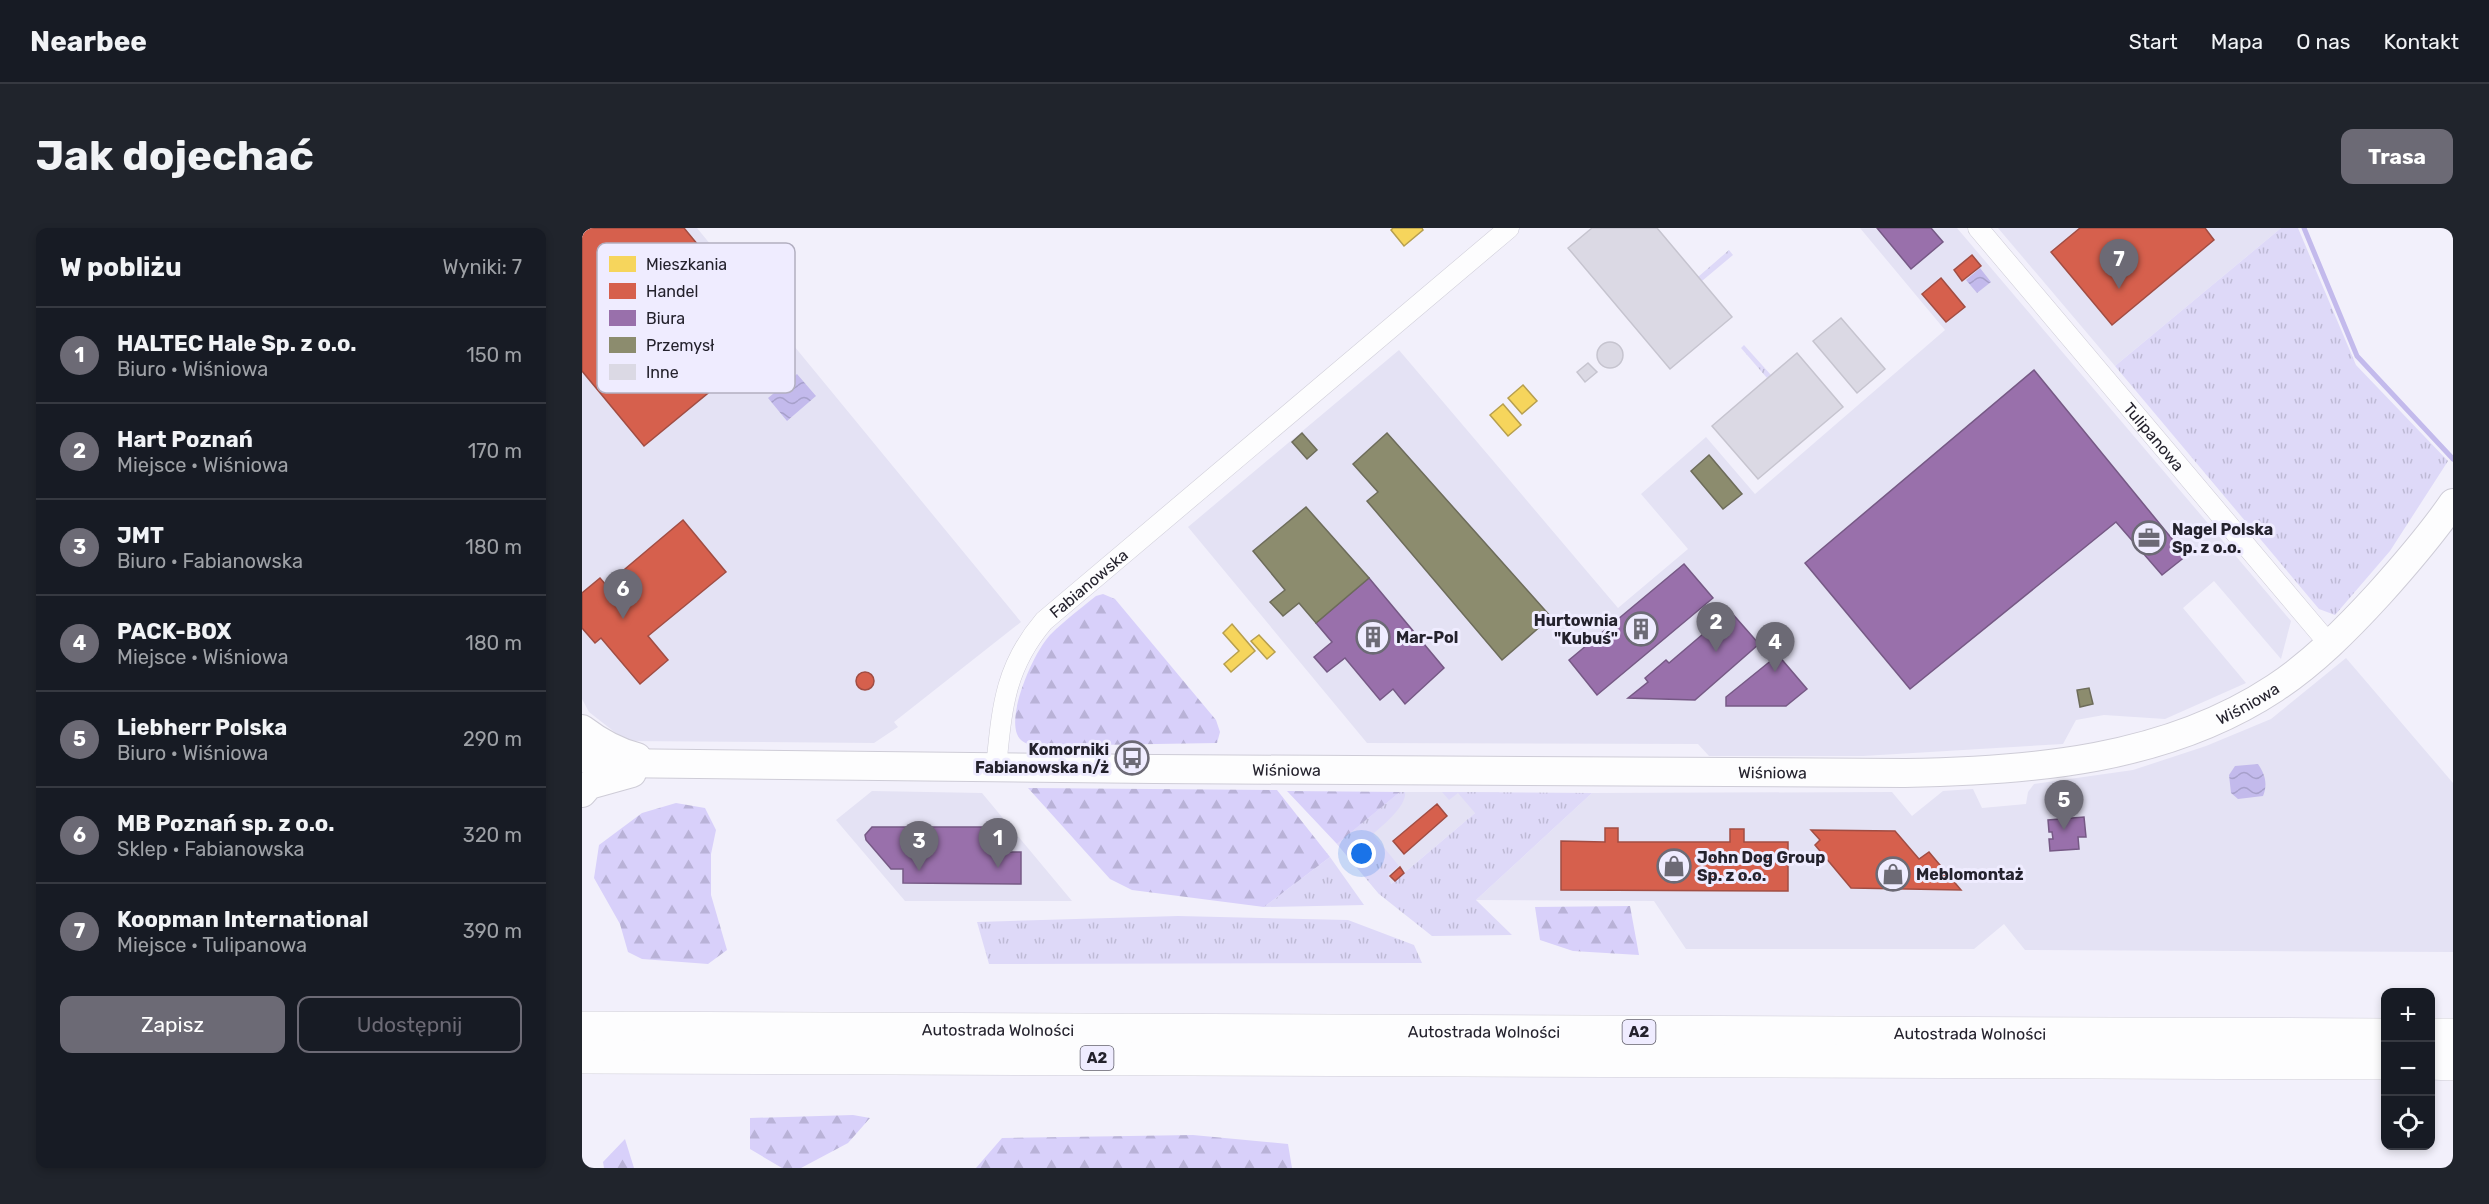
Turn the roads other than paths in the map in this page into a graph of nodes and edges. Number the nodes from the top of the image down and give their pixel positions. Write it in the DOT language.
graph roads {
  1 [pos="1978,228"];
  2 [pos="1504,229"];
  3 [pos="2453,503"];
  4 [pos="2330,645"];
  5 [pos="582,729"];
  6 [pos="582,760"];
  7 [pos="663,764"];
  8 [pos="996,768"];
  9 [pos="582,791"];
  10 [pos="582,1028"];
  11 [pos="2381,1035"];
  12 [pos="2435,1035"];
  13 [pos="2453,1035"];
  14 [pos="582,1057"];
  15 [pos="2381,1063"];
  16 [pos="2435,1063"];
  17 [pos="2453,1064"];
  1 -- 4 [label="street, Tulipanowa"];
  2 -- 8 [label="street, Fabianowska"];
  3 -- 4 [label="street, Wiśniowa"];
  4 -- 8 [label="street, Wiśniowa"];
  5 -- 7 [label="street"];
  6 -- 7 [label="street"];
  6 -- 9 [label="street"];
  7 -- 8 [label="street"];
  7 -- 9 [label="street"];
  10 -- 11 [label="highway, Autostrada Wolności / A2"];
  12 -- 13 [label="highway"];
  14 -- 15 [label="highway, Autostrada Wolności / A2"];
  16 -- 17 [label="highway"];
}
